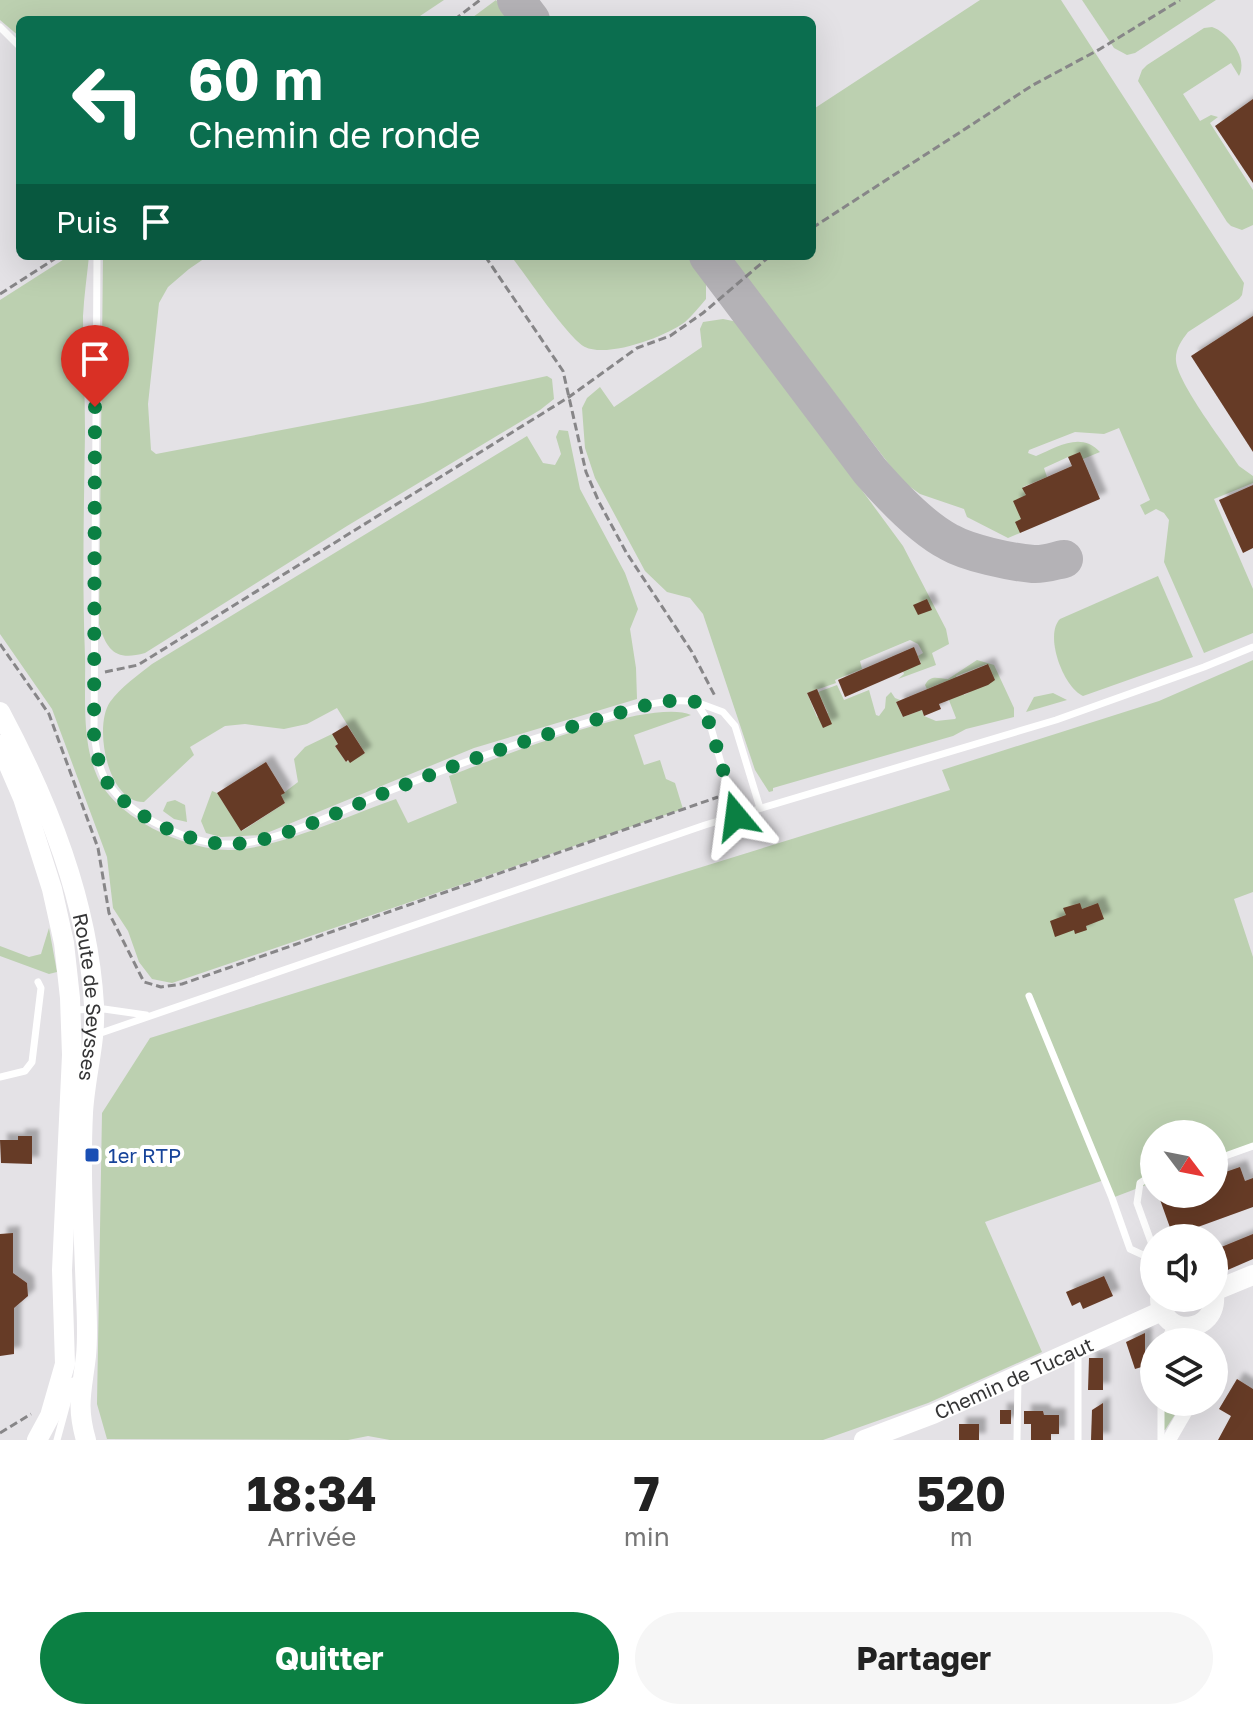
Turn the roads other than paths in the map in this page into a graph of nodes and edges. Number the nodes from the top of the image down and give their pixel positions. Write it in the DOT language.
graph roads {
  1 [pos="0,27"];
  2 [pos="16,43"];
  3 [pos="97,260"];
  4 [pos="1253,647"];
  5 [pos="696,702"];
  6 [pos="0,712"];
  7 [pos="0,727"];
  8 [pos="0,745"];
  9 [pos="760,808"];
  10 [pos="736,816"];
  11 [pos="38,982"];
  12 [pos="1029,996"];
  13 [pos="84,1009"];
  14 [pos="148,1015"];
  15 [pos="84,1035"];
  16 [pos="0,1077"];
  17 [pos="1253,1146"];
  18 [pos="1228,1155"];
  19 [pos="1140,1183"];
  20 [pos="1145,1224"];
  21 [pos="1140,1254"];
  22 [pos="1253,1275"];
  23 [pos="1228,1286"];
  24 [pos="1163,1312"];
  25 [pos="1166,1312"];
  26 [pos="1183,1328"];
  27 [pos="1077,1348"];
  28 [pos="1018,1375"];
  29 [pos="1161,1416"];
  30 [pos="1183,1416"];
  31 [pos="891,1435"];
  32 [pos="37,1440"];
  33 [pos="57,1440"];
  34 [pos="86,1440"];
  35 [pos="864,1440"];
  36 [pos="1017,1440"];
  37 [pos="1078,1440"];
  38 [pos="1161,1440"];
  39 [pos="1169,1440"];
  1 -- 2 [label="lane"];
  3 -- 5 [label="lane"];
  4 -- 9 [label="lane"];
  5 -- 9 [label="lane"];
  5 -- 10 [label="lane"];
  6 -- 13 [label="main road, Route de Seysses"];
  7 -- 13 [label="lane, Route de Seysses"];
  8 -- 13 [label="main road, Route de Seysses"];
  9 -- 10 [label="lane"];
  10 -- 14 [label="lane"];
  11 -- 16 [label="lane"];
  12 -- 21 [label="lane"];
  13 -- 14 [label="lane"];
  13 -- 15 [label="main road, Route de Seysses"];
  14 -- 15 [label="lane"];
  15 -- 32 [label="main road, Route de Seysses"];
  15 -- 33 [label="lane, Route de Seysses"];
  15 -- 34 [label="main road, Route de Seysses"];
  17 -- 18 [label="lane"];
  19 -- 20 [label="lane"];
  22 -- 23 [label="main road"];
  24 -- 27 [label="main road, Chemin de Tucaut"];
  25 -- 26 [label="main road"];
  27 -- 28 [label="main road, Chemin de Tucaut"];
  27 -- 37 [label="lane"];
  28 -- 31 [label="main road, Chemin de Tucaut"];
  28 -- 36 [label="lane"];
  29 -- 38 [label="lane"];
  30 -- 39 [label="street"];
  31 -- 35 [label="main road, Chemin de Tucaut"];
}
